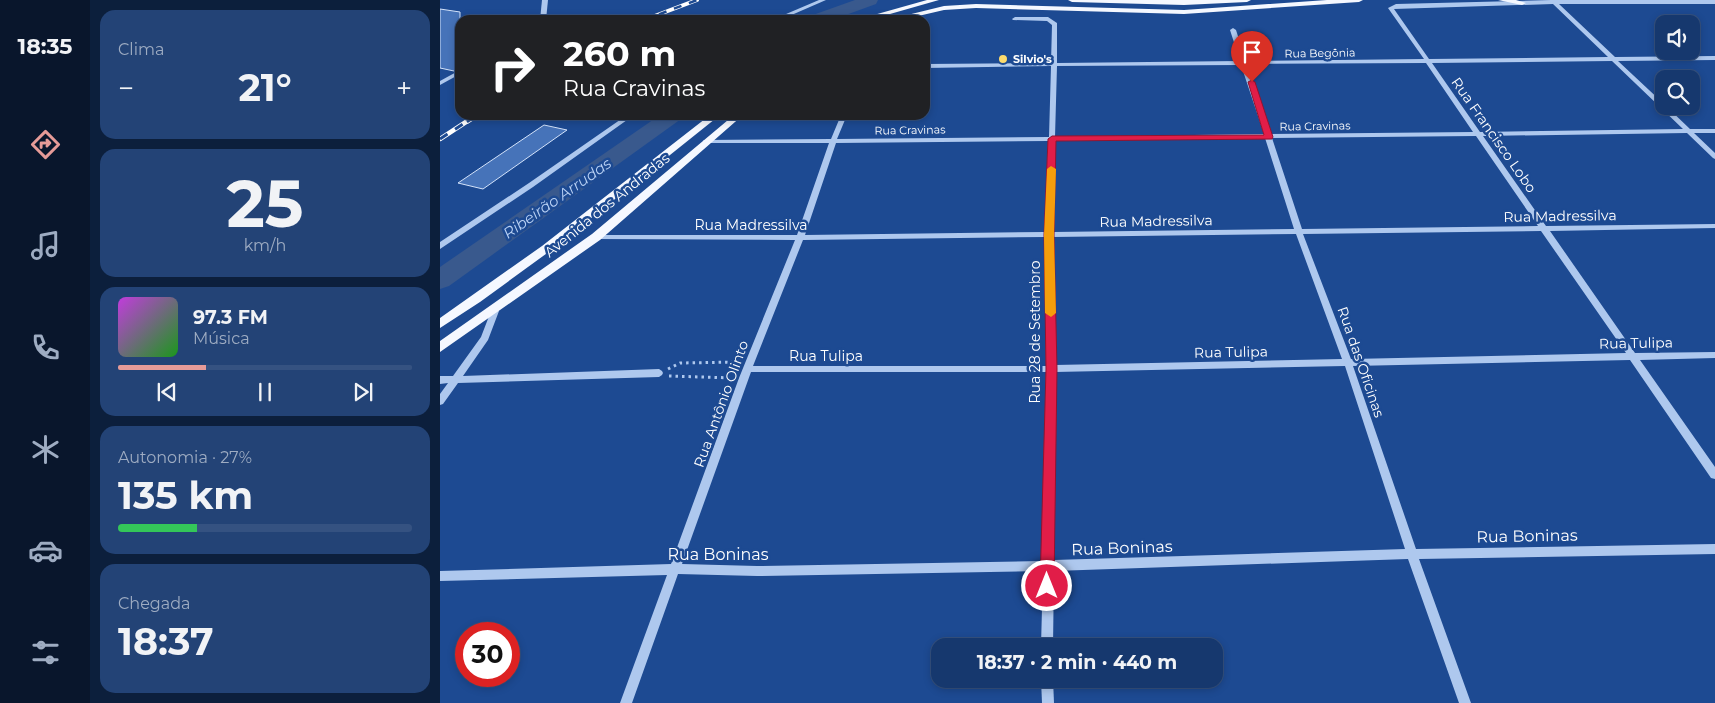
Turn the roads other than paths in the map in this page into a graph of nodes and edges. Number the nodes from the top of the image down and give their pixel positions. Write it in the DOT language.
graph roads {
  1 [pos="545,0"];
  2 [pos="823,0"];
  3 [pos="937,0"];
  4 [pos="1064,0"];
  5 [pos="1247,0"];
  6 [pos="1359,0"];
  7 [pos="1502,0"];
  8 [pos="923,1"];
  9 [pos="1554,1"];
  10 [pos="1715,2"];
  11 [pos="1522,3"];
  12 [pos="944,8"];
  13 [pos="929,11"];
  14 [pos="544,15"];
  15 [pos="787,15"];
  16 [pos="877,15"];
  17 [pos="912,15"];
  18 [pos="1015,19"];
  19 [pos="1233,30"];
  20 [pos="1715,58"];
  21 [pos="1615,60"];
  22 [pos="1426,61"];
  23 [pos="1246,64"];
  24 [pos="930,66"];
  25 [pos="1055,66"];
  26 [pos="455,75"];
  27 [pos="440,83"];
  28 [pos="624,120"];
  29 [pos="710,120"];
  30 [pos="733,120"];
  31 [pos="842,120"];
  32 [pos="1688,131"];
  33 [pos="1715,131"];
  34 [pos="1478,133"];
  35 [pos="1269,137"];
  36 [pos="1052,139"];
  37 [pos="706,141"];
  38 [pos="833,141"];
  39 [pos="1715,157"];
  40 [pos="1715,226"];
  41 [pos="1545,229"];
  42 [pos="1299,232"];
  43 [pos="1049,235"];
  44 [pos="596,237"];
  45 [pos="800,238"];
  46 [pos="440,246"];
  47 [pos="495,310"];
  48 [pos="440,324"];
  49 [pos="440,347"];
  50 [pos="1715,355"];
  51 [pos="1635,357"];
  52 [pos="1348,363"];
  53 [pos="1051,369"];
  54 [pos="747,370"];
  55 [pos="659,373"];
  56 [pos="440,380"];
  57 [pos="455,380"];
  58 [pos="440,401"];
  59 [pos="1715,475"];
  60 [pos="1715,549"];
  61 [pos="1412,554"];
  62 [pos="1047,566"];
  63 [pos="675,569"];
  64 [pos="440,576"];
  65 [pos="1047,638"];
  66 [pos="1048,688"];
  67 [pos="626,703"];
  68 [pos="1048,703"];
  69 [pos="1465,703"];
  1 -- 14 [label="street"];
  2 -- 15 [label="street"];
  3 -- 8 [label="main road"];
  3 -- 12 [label="main road"];
  4 -- 5 [label="main road"];
  6 -- 12 [label="main road"];
  7 -- 11 [label="main road"];
  8 -- 13 [label="main road"];
  8 -- 16 [label="main road"];
  9 -- 10 [label="street"];
  9 -- 11 [label="street"];
  9 -- 21 [label="street"];
  11 -- 22 [label="street, Rua Francisco Lobo"];
  12 -- 13 [label="main road"];
  13 -- 17 [label="main road"];
  18 -- 25 [label="street, Rua 28 de Setembro"];
  19 -- 23 [label="street, Rua das Oficinas"];
  20 -- 21 [label="street, Rua Begônia"];
  21 -- 22 [label="street, Rua Begônia"];
  21 -- 32 [label="street"];
  22 -- 23 [label="street, Rua Begônia"];
  22 -- 34 [label="street, Rua Francisco Lobo"];
  23 -- 25 [label="street, Rua Begônia"];
  23 -- 35 [label="street, Rua das Oficinas"];
  24 -- 25 [label="street, Rua Begônia"];
  25 -- 36 [label="street, Rua 28 de Setembro"];
  26 -- 27 [label="street"];
  28 -- 46 [label="street"];
  29 -- 48 [label="main road, Avenida dos Andradas"];
  30 -- 37 [label="main road, Avenida dos Andradas"];
  31 -- 38 [label="street, Rua Antônio Olinto"];
  32 -- 33 [label="street, Rua Cravinas"];
  32 -- 34 [label="street, Rua Cravinas"];
  32 -- 39 [label="street"];
  34 -- 35 [label="street, Rua Cravinas"];
  34 -- 41 [label="street, Rua Francisco Lobo"];
  35 -- 36 [label="street, Rua Cravinas"];
  35 -- 42 [label="street, Rua das Oficinas"];
  36 -- 38 [label="street, Rua Cravinas"];
  36 -- 43 [label="street, Rua 28 de Setembro"];
  37 -- 38 [label="street, Rua Cravinas"];
  37 -- 44 [label="main road, Avenida dos Andradas"];
  38 -- 45 [label="street, Rua Antônio Olinto"];
  40 -- 41 [label="street, Rua Madressilva"];
  41 -- 42 [label="street, Rua Madressilva"];
  41 -- 51 [label="street, Rua Francisco Lobo"];
  42 -- 43 [label="street, Rua Madressilva"];
  42 -- 52 [label="street, Rua das Oficinas"];
  43 -- 45 [label="street, Rua Madressilva"];
  43 -- 53 [label="street, Rua 28 de Setembro"];
  44 -- 45 [label="street, Rua Madressilva"];
  44 -- 47 [label="main road, Avenida dos Andradas"];
  45 -- 54 [label="street, Rua Antônio Olinto"];
  47 -- 49 [label="main road, Avenida dos Andradas"];
  47 -- 57 [label="street"];
  50 -- 51 [label="street, Rua Tulipa"];
  51 -- 52 [label="street, Rua Tulipa"];
  51 -- 59 [label="street, Rua Francisco Lobo"];
  52 -- 53 [label="street, Rua Tulipa"];
  52 -- 61 [label="street, Rua das Oficinas"];
  53 -- 54 [label="street, Rua Tulipa"];
  53 -- 62 [label="street, Rua 28 de Setembro"];
  54 -- 63 [label="street, Rua Antônio Olinto"];
  55 -- 57 [label="street"];
  56 -- 57 [label="street"];
  57 -- 58 [label="street"];
  60 -- 61 [label="street, Rua Boninas"];
  61 -- 62 [label="street, Rua Boninas"];
  61 -- 69 [label="street, Rua das Oficinas"];
  62 -- 63 [label="street, Rua Boninas"];
  62 -- 65 [label="street, Rua 28 de Setembro"];
  63 -- 64 [label="street, Rua Boninas"];
  63 -- 67 [label="street, Rua Antônio Olinto"];
  66 -- 68 [label="street"];
}
